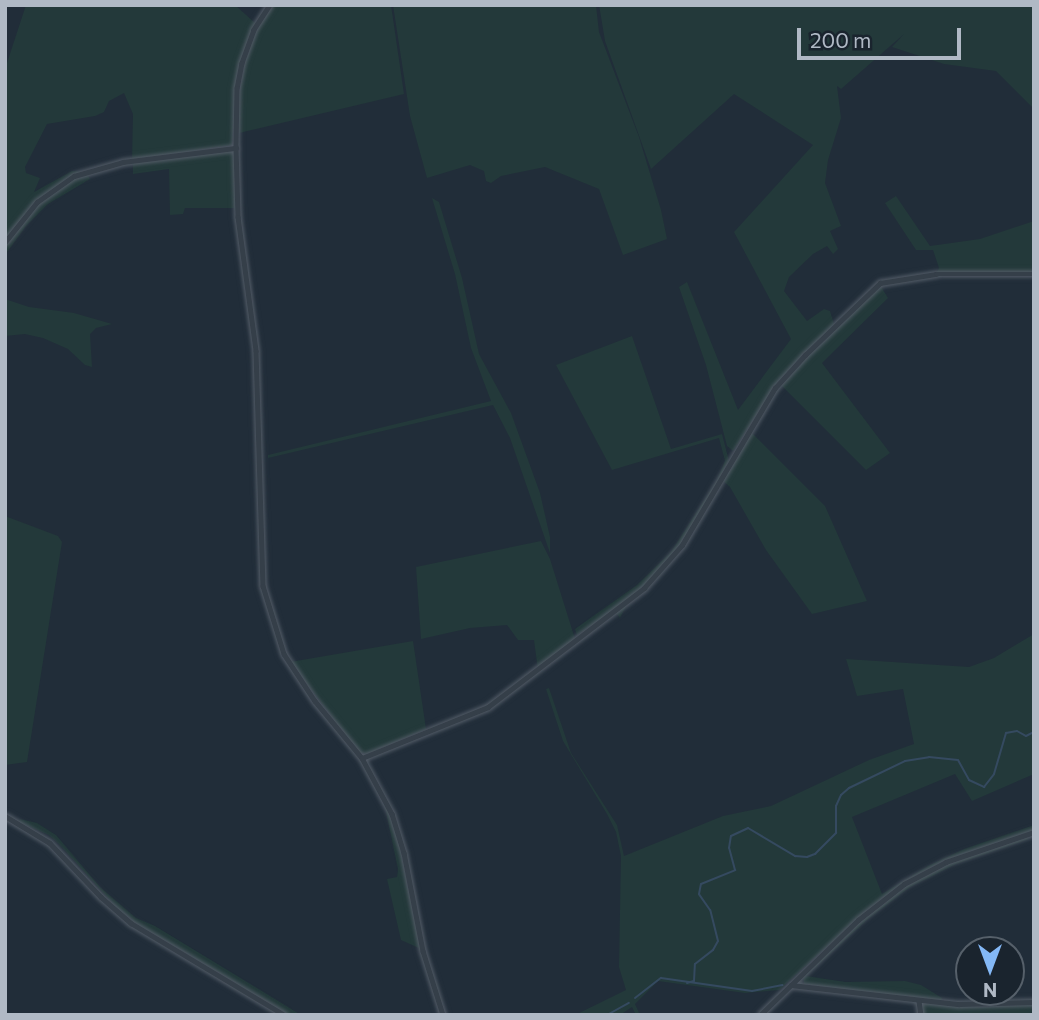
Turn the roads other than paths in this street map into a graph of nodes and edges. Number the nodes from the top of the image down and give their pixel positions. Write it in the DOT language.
graph roads {
  1 [pos="270,5"];
  2 [pos="236,148"];
  3 [pos="5,242"];
  4 [pos="1034,274"];
  5 [pos="362,758"];
  6 [pos="5,816"];
  7 [pos="1034,832"];
  8 [pos="790,985"];
  9 [pos="919,1001"];
  10 [pos="1034,1002"];
  11 [pos="285,1015"];
  12 [pos="443,1015"];
  13 [pos="760,1015"];
  14 [pos="921,1015"];
  1 -- 2 [label="street"];
  2 -- 3 [label="street"];
  2 -- 5 [label="street"];
  4 -- 5 [label="street"];
  5 -- 12 [label="street"];
  6 -- 11 [label="street"];
  7 -- 8 [label="street"];
  8 -- 9 [label="street"];
  8 -- 13 [label="street"];
  9 -- 10 [label="street"];
  9 -- 14 [label="street"];
}
